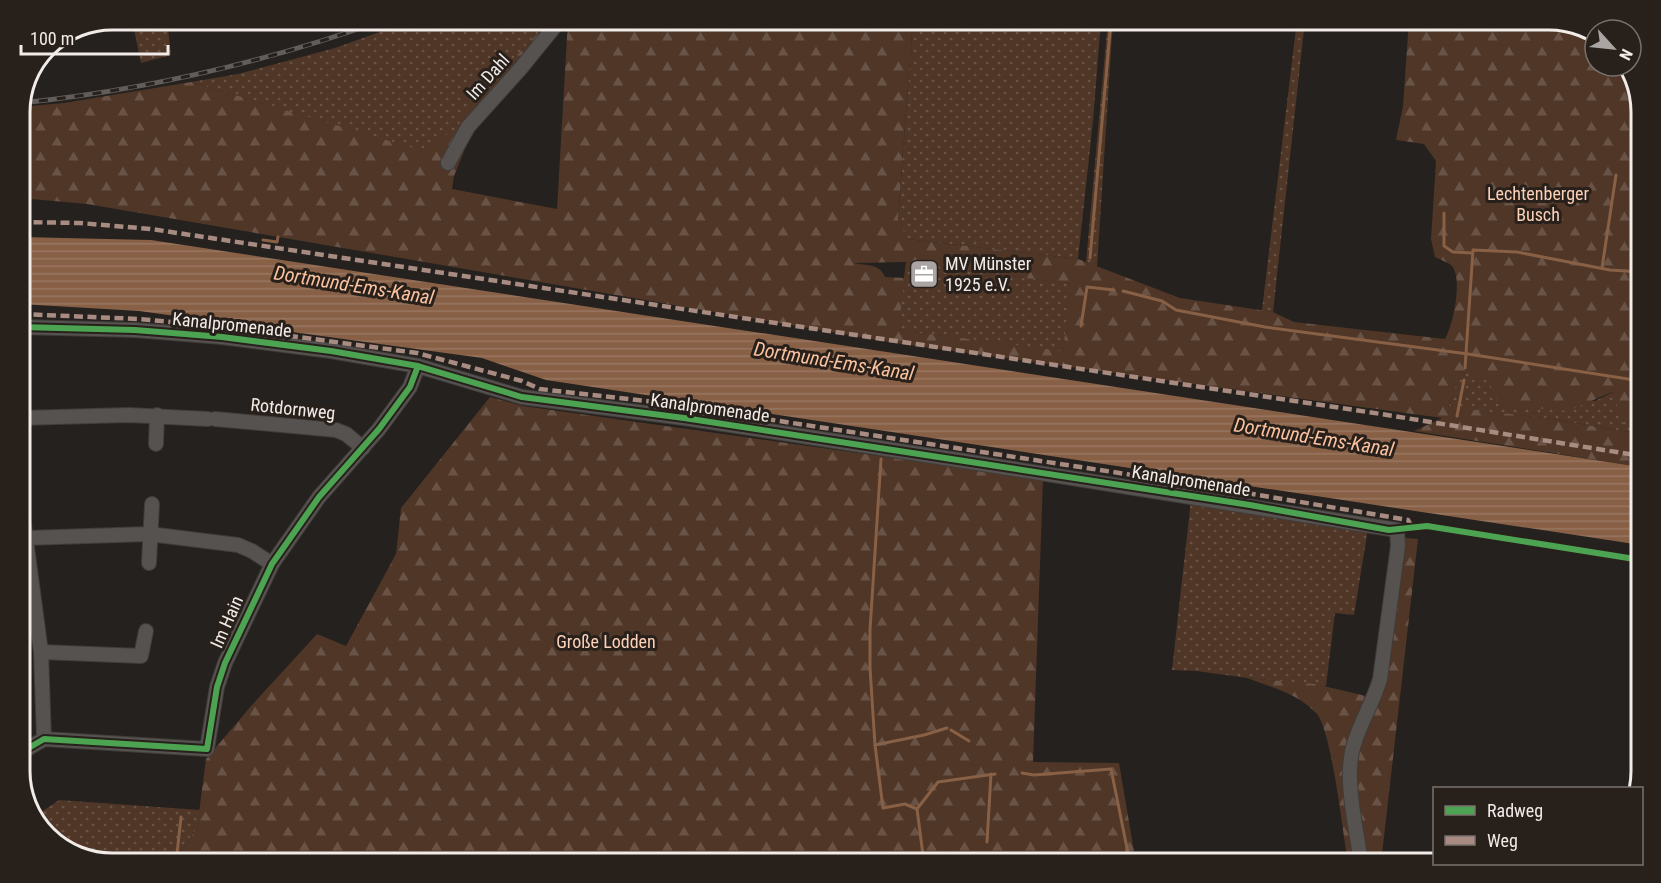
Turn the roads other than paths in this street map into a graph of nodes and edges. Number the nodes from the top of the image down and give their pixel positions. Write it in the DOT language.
graph roads {
  1 [pos="552,30"];
  2 [pos="448,163"];
  3 [pos="30,327"];
  4 [pos="418,366"];
  5 [pos="157,415"];
  6 [pos="30,418"];
  7 [pos="156,444"];
  8 [pos="363,448"];
  9 [pos="152,504"];
  10 [pos="149,534"];
  11 [pos="30,538"];
  12 [pos="149,563"];
  13 [pos="272,564"];
  14 [pos="30,568"];
  15 [pos="146,631"];
  16 [pos="41,652"];
  17 [pos="44,739"];
  18 [pos="30,747"];
  19 [pos="1360,853"];
  1 -- 2 [label="street, Im Dahl"];
  3 -- 4 [label="street, Kanalpromenade"];
  4 -- 8 [label="street, Im Hain"];
  4 -- 19 [label="street, Kanalpromenade"];
  5 -- 6 [label="street, Rotdornweg"];
  5 -- 7 [label="street"];
  5 -- 8 [label="street, Rotdornweg"];
  8 -- 13 [label="street, Im Hain"];
  9 -- 10 [label="street"];
  10 -- 11 [label="street"];
  10 -- 12 [label="street"];
  10 -- 13 [label="street"];
  13 -- 17 [label="street, Im Hain"];
  14 -- 16 [label="street"];
  15 -- 16 [label="street"];
  16 -- 17 [label="street"];
  17 -- 18 [label="street"];
}
